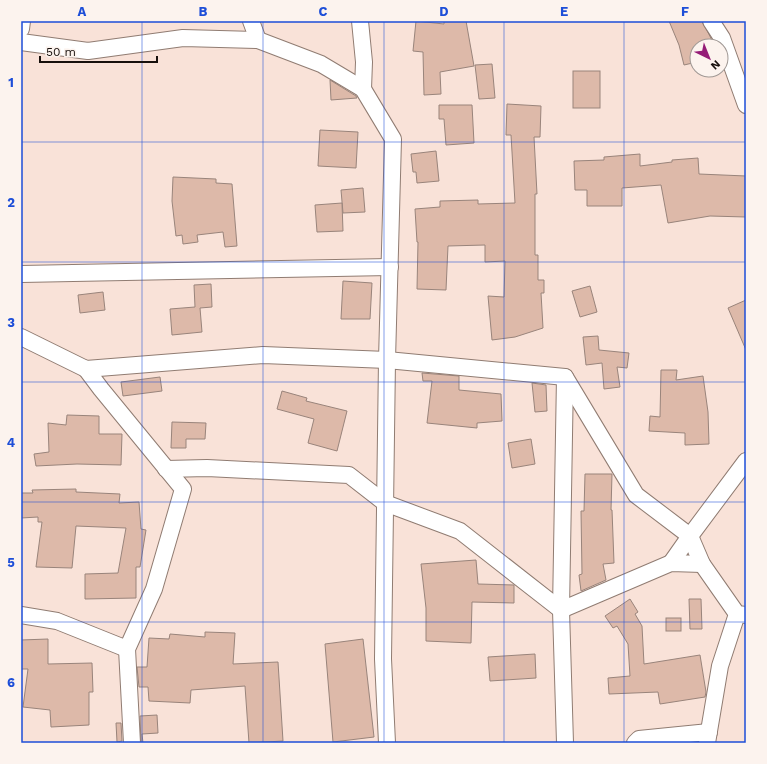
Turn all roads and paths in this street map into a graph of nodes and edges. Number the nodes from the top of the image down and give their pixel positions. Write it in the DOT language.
graph roads {
  1 [pos="22,21"];
  2 [pos="251,21"];
  3 [pos="360,21"];
  4 [pos="711,21"];
  5 [pos="21,29"];
  6 [pos="258,40"];
  7 [pos="21,42"];
  8 [pos="363,89"];
  9 [pos="746,105"];
  10 [pos="390,267"];
  11 [pos="21,274"];
  12 [pos="21,337"];
  13 [pos="387,360"];
  14 [pos="86,369"];
  15 [pos="565,377"];
  16 [pos="746,461"];
  17 [pos="166,468"];
  18 [pos="385,503"];
  19 [pos="690,536"];
  20 [pos="671,563"];
  21 [pos="702,564"];
  22 [pos="561,610"];
  23 [pos="21,615"];
  24 [pos="741,615"];
  25 [pos="127,649"];
  26 [pos="708,737"];
  27 [pos="132,743"];
  28 [pos="387,743"];
  29 [pos="565,743"];
  30 [pos="635,743"];
  1 -- 5 [label="street"];
  2 -- 6 [label="street"];
  3 -- 8 [label="street"];
  4 -- 9 [label="street"];
  6 -- 7 [label="street"];
  6 -- 8 [label="street"];
  8 -- 10 [label="street"];
  10 -- 11 [label="street"];
  10 -- 13 [label="street"];
  12 -- 14 [label="street"];
  13 -- 14 [label="street"];
  13 -- 15 [label="street"];
  13 -- 18 [label="street"];
  14 -- 17 [label="street"];
  15 -- 19 [label="street"];
  15 -- 22 [label="street"];
  16 -- 19 [label="street"];
  17 -- 18 [label="street"];
  17 -- 25 [label="street"];
  18 -- 22 [label="street"];
  18 -- 28 [label="street"];
  19 -- 20 [label="street"];
  19 -- 21 [label="street"];
  20 -- 21 [label="street"];
  20 -- 22 [label="street"];
  21 -- 24 [label="street"];
  22 -- 29 [label="street"];
  23 -- 25 [label="street"];
  24 -- 26 [label="street"];
  25 -- 27 [label="street"];
  26 -- 30 [label="street"];
}
